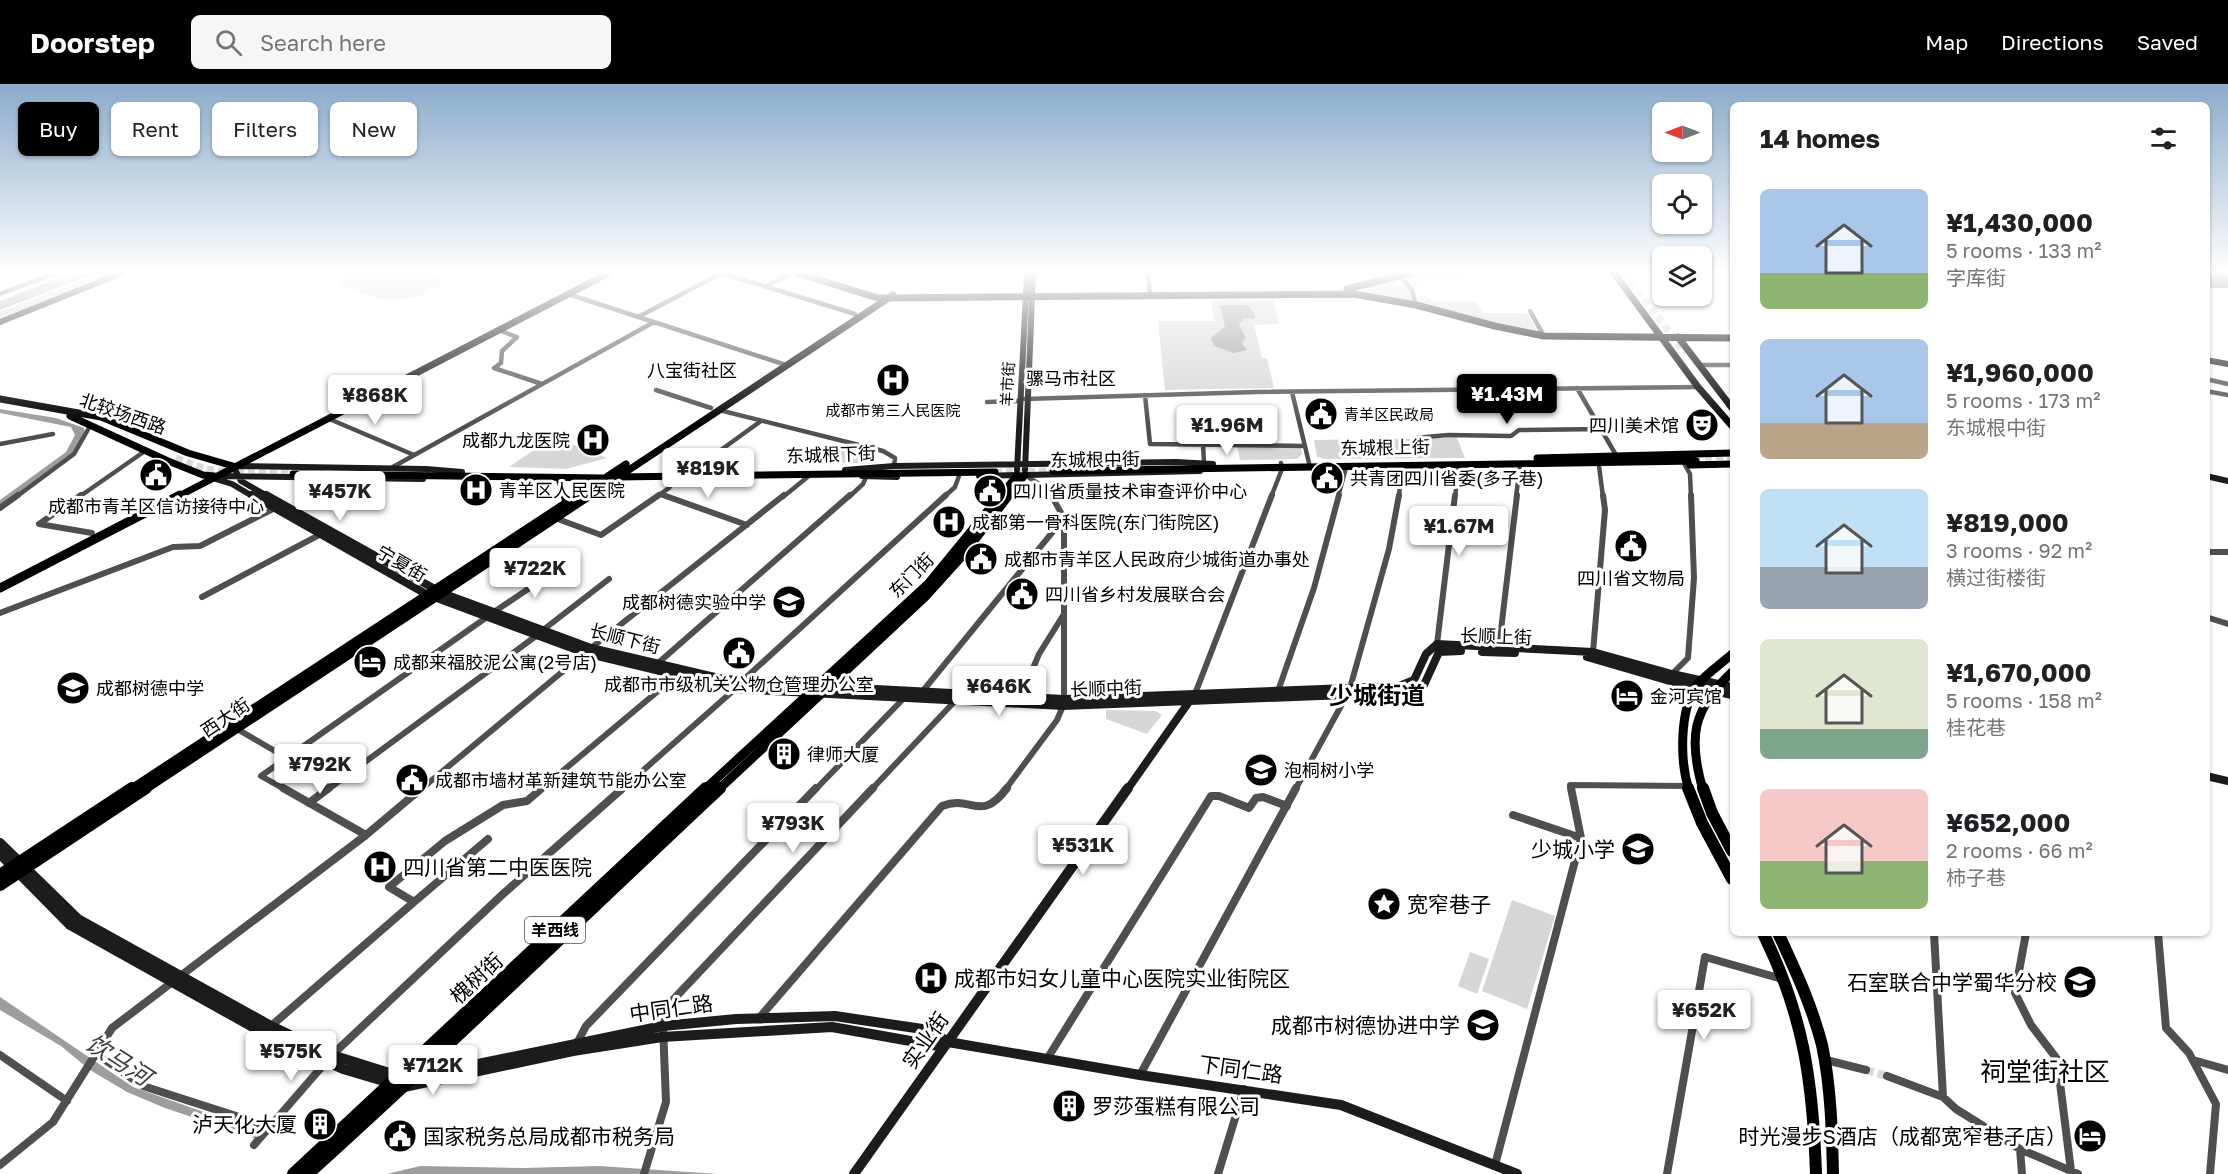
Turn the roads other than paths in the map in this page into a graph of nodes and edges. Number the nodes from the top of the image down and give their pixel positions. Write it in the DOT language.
graph roads {
  1 [pos="501,324"];
  2 [pos="510,324"];
  3 [pos="651,324"];
  4 [pos="660,324"];
  5 [pos="841,324"];
  6 [pos="845,324"];
  7 [pos="1027,324"];
  8 [pos="1487,324"];
  9 [pos="1537,324"];
  10 [pos="1652,324"];
  11 [pos="498,330"];
  12 [pos="1544,336"];
  13 [pos="1730,336"];
  14 [pos="1662,337"];
  15 [pos="1678,337"];
  16 [pos="1682,353"];
  17 [pos="2210,363"];
  18 [pos="783,364"];
  19 [pos="1701,365"];
  20 [pos="1730,365"];
  21 [pos="2228,366"];
  22 [pos="2210,381"];
  23 [pos="542,384"];
  24 [pos="2228,384"];
  25 [pos="1698,387"];
  26 [pos="1576,388"];
  27 [pos="656,390"];
  28 [pos="1292,392"];
  29 [pos="2210,392"];
  30 [pos="1145,395"];
  31 [pos="2228,395"];
  32 [pos="1023,400"];
  33 [pos="0,401"];
  34 [pos="987,402"];
  35 [pos="1730,405"];
  36 [pos="715,409"];
  37 [pos="1730,412"];
  38 [pos="81,416"];
  39 [pos="327,418"];
  40 [pos="761,421"];
  41 [pos="1620,421"];
  42 [pos="1597,422"];
  43 [pos="1730,422"];
  44 [pos="1730,423"];
  45 [pos="90,426"];
  46 [pos="1601,429"];
  47 [pos="53,434"];
  48 [pos="1414,438"];
  49 [pos="0,444"];
  50 [pos="1203,444"];
  51 [pos="1305,446"];
  52 [pos="145,451"];
  53 [pos="1730,453"];
  54 [pos="414,455"];
  55 [pos="1616,455"];
  56 [pos="179,457"];
  57 [pos="1695,459"];
  58 [pos="641,461"];
  59 [pos="1523,462"];
  60 [pos="1309,463"];
  61 [pos="1021,464"];
  62 [pos="1730,464"];
  63 [pos="1685,465"];
  64 [pos="233,466"];
  65 [pos="894,466"];
  66 [pos="1211,466"];
  67 [pos="1281,466"];
  68 [pos="1459,466"];
  69 [pos="1599,466"];
  70 [pos="1401,467"];
  71 [pos="391,468"];
  72 [pos="1346,468"];
  73 [pos="1053,469"];
  74 [pos="995,470"];
  75 [pos="296,472"];
  76 [pos="696,472"];
  77 [pos="845,472"];
  78 [pos="214,473"];
  79 [pos="647,473"];
  80 [pos="460,474"];
  81 [pos="613,475"];
  82 [pos="810,475"];
  83 [pos="1021,475"];
  84 [pos="959,476"];
  85 [pos="238,477"];
  86 [pos="676,477"];
  87 [pos="866,477"];
  88 [pos="559,478"];
  89 [pos="2210,479"];
  90 [pos="2228,482"];
  91 [pos="660,494"];
  92 [pos="567,502"];
  93 [pos="0,508"];
  94 [pos="275,508"];
  95 [pos="555,518"];
  96 [pos="1064,518"];
  97 [pos="747,525"];
  98 [pos="92,533"];
  99 [pos="321,534"];
  100 [pos="2210,552"];
  101 [pos="2228,552"];
  102 [pos="562,566"];
  103 [pos="609,579"];
  104 [pos="0,581"];
  105 [pos="0,588"];
  106 [pos="434,593"];
  107 [pos="202,597"];
  108 [pos="0,613"];
  109 [pos="1064,614"];
  110 [pos="490,615"];
  111 [pos="2210,618"];
  112 [pos="2228,624"];
  113 [pos="540,633"];
  114 [pos="1437,644"];
  115 [pos="1499,647"];
  116 [pos="588,651"];
  117 [pos="1593,652"];
  118 [pos="1730,656"];
  119 [pos="657,664"];
  120 [pos="1672,674"];
  121 [pos="1730,674"];
  122 [pos="676,676"];
  123 [pos="1699,684"];
  124 [pos="738,685"];
  125 [pos="1730,687"];
  126 [pos="1715,688"];
  127 [pos="818,690"];
  128 [pos="1278,691"];
  129 [pos="922,692"];
  130 [pos="1349,692"];
  131 [pos="1730,695"];
  132 [pos="1021,697"];
  133 [pos="904,698"];
  134 [pos="1192,698"];
  135 [pos="955,701"];
  136 [pos="1064,703"];
  137 [pos="237,729"];
  138 [pos="287,758"];
  139 [pos="2210,777"];
  140 [pos="2228,781"];
  141 [pos="2210,782"];
  142 [pos="1687,786"];
  143 [pos="2228,786"];
  144 [pos="309,803"];
  145 [pos="1287,806"];
  146 [pos="1513,815"];
  147 [pos="366,835"];
  148 [pos="1581,838"];
  149 [pos="488,839"];
  150 [pos="0,843"];
  151 [pos="1730,847"];
  152 [pos="0,854"];
  153 [pos="20,868"];
  154 [pos="0,875"];
  155 [pos="1730,875"];
  156 [pos="0,885"];
  157 [pos="414,902"];
  158 [pos="1764,936"];
  159 [pos="1780,936"];
  160 [pos="1934,936"];
  161 [pos="2025,936"];
  162 [pos="2158,936"];
  163 [pos="177,980"];
  164 [pos="1786,981"];
  165 [pos="759,1018"];
  166 [pos="271,1026"];
  167 [pos="662,1032"];
  168 [pos="576,1044"];
  169 [pos="946,1045"];
  170 [pos="0,1055"];
  171 [pos="94,1055"];
  172 [pos="330,1058"];
  173 [pos="1047,1059"];
  174 [pos="1825,1060"];
  175 [pos="2193,1060"];
  176 [pos="1866,1070"];
  177 [pos="2228,1070"];
  178 [pos="1140,1075"];
  179 [pos="1887,1076"];
  180 [pos="415,1077"];
  181 [pos="398,1082"];
  182 [pos="1245,1089"];
  183 [pos="1943,1097"];
  184 [pos="67,1101"];
  185 [pos="270,1127"];
  186 [pos="254,1145"];
  187 [pos="2020,1149"];
  188 [pos="0,1165"];
  189 [pos="1495,1165"];
  190 [pos="2074,1172"];
  191 [pos="292,1174"];
  192 [pos="308,1174"];
  193 [pos="644,1174"];
  194 [pos="854,1174"];
  195 [pos="1218,1174"];
  196 [pos="1517,1174"];
  197 [pos="1667,1174"];
  198 [pos="1816,1174"];
  199 [pos="1834,1174"];
  200 [pos="2022,1174"];
  201 [pos="2210,1174"];
  1 -- 78 [label="main road"];
  2 -- 11 [label="main road"];
  3 -- 23 [label="street"];
  4 -- 18 [label="street"];
  5 -- 18 [label="main road"];
  6 -- 18 [label="main road"];
  7 -- 32 [label="main road, 羊市街"];
  8 -- 12 [label="main road"];
  9 -- 12 [label="street"];
  10 -- 14 [label="main road"];
  11 -- 23 [label="street"];
  11 -- 39 [label="main road"];
  12 -- 14 [label="main road"];
  13 -- 15 [label="main road"];
  14 -- 15 [label="main road"];
  14 -- 16 [label="main road"];
  15 -- 16 [label="main road"];
  16 -- 19 [label="main road"];
  16 -- 25 [label="main road"];
  16 -- 37 [label="main road"];
  16 -- 43 [label="main road"];
  17 -- 21 [label="main road"];
  18 -- 36 [label="main road"];
  19 -- 20 [label="street"];
  19 -- 35 [label="main road"];
  22 -- 24 [label="street"];
  23 -- 54 [label="street"];
  25 -- 26 [label="street"];
  25 -- 44 [label="main road"];
  26 -- 28 [label="street"];
  26 -- 42 [label="street"];
  27 -- 36 [label="street"];
  28 -- 30 [label="street"];
  28 -- 51 [label="street"];
  29 -- 31 [label="street"];
  30 -- 32 [label="street"];
  30 -- 50 [label="street"];
  32 -- 34 [label="street"];
  32 -- 61 [label="main road, 羊市街"];
  33 -- 38 [label="main road, 北较场西路"];
  36 -- 40 [label="street"];
  36 -- 58 [label="main road"];
  36 -- 81 [label="main road"];
  38 -- 45 [label="main road, 北较场西路"];
  38 -- 56 [label="main road"];
  38 -- 56 [label="main road, 北较场西路"];
  39 -- 54 [label="street"];
  39 -- 64 [label="main road"];
  40 -- 65 [label="street"];
  40 -- 76 [label="street"];
  41 -- 42 [label="street"];
  42 -- 46 [label="street"];
  45 -- 52 [label="main road, 北较场西路"];
  45 -- 93 [label="street"];
  46 -- 48 [label="street"];
  46 -- 55 [label="street"];
  47 -- 49 [label="street"];
  50 -- 51 [label="street"];
  50 -- 66 [label="street"];
  51 -- 60 [label="street"];
  52 -- 56 [label="main road, 北较场西路"];
  52 -- 98 [label="street"];
  53 -- 55 [label="main road, 东城根上街"];
  54 -- 71 [label="street"];
  55 -- 59 [label="main road, 东城根上街"];
  56 -- 78 [label="main road, 北较场西路"];
  56 -- 78 [label="main road, 北较场西路"];
  57 -- 59 [label="main road, 东城根上街"];
  58 -- 79 [label="main road"];
  58 -- 81 [label="main road"];
  59 -- 60 [label="main road, 东城根上街"];
  59 -- 68 [label="main road, 东城根上街"];
  59 -- 69 [label="main road, 东城根上街"];
  59 -- 115 [label="street"];
  60 -- 67 [label="main road, 东城根上街"];
  61 -- 65 [label="main road, 东城根下街"];
  61 -- 66 [label="main road, 东城根中街"];
  61 -- 83 [label="main road, 羊市街"];
  62 -- 63 [label="main road, 东城根上街"];
  63 -- 69 [label="main road, 东城根上街"];
  63 -- 120 [label="street"];
  64 -- 71 [label="main road"];
  64 -- 78 [label="main road, 北较场西路"];
  64 -- 85 [label="main road"];
  65 -- 77 [label="main road, 东城根下街"];
  66 -- 67 [label="main road, 东城根中街"];
  66 -- 73 [label="main road"];
  66 -- 83 [label="main road, 东城根中街"];
  67 -- 72 [label="main road, 东城根上街"];
  67 -- 134 [label="street"];
  68 -- 70 [label="main road, 东城根上街"];
  68 -- 114 [label="street"];
  69 -- 117 [label="street"];
  70 -- 72 [label="main road, 东城根上街"];
  70 -- 130 [label="street"];
  71 -- 80 [label="main road"];
  72 -- 128 [label="street"];
  74 -- 77 [label="main road"];
  75 -- 80 [label="main road"];
  76 -- 77 [label="main road, 东城根下街"];
  76 -- 79 [label="main road, 东城根下街"];
  77 -- 82 [label="main road, 东城根下街"];
  77 -- 87 [label="street, 东城根下街"];
  78 -- 85 [label="main road"];
  78 -- 94 [label="main road, 宁夏街"];
  78 -- 98 [label="main road"];
  78 -- 105 [label="main road"];
  79 -- 81 [label="main road, 东城根下街"];
  80 -- 81 [label="main road"];
  80 -- 85 [label="main road"];
  80 -- 88 [label="main road"];
  81 -- 86 [label="main road, 东城根下街"];
  81 -- 88 [label="main road"];
  81 -- 92 [label="main road"];
  81 -- 95 [label="main road"];
  82 -- 86 [label="main road, 东城根下街"];
  82 -- 97 [label="street"];
  83 -- 84 [label="street, 东城根下街"];
  83 -- 96 [label="street"];
  83 -- 127 [label="main road, 东门街"];
  84 -- 87 [label="street, 东城根下街"];
  84 -- 124 [label="street"];
  85 -- 106 [label="main road, 宁夏街"];
  86 -- 91 [label="street"];
  87 -- 119 [label="street"];
  88 -- 92 [label="main road"];
  89 -- 90 [label="main road"];
  91 -- 95 [label="street"];
  91 -- 97 [label="street"];
  92 -- 106 [label="main road"];
  94 -- 99 [label="main road, 宁夏街"];
  94 -- 108 [label="street"];
  95 -- 106 [label="main road"];
  96 -- 109 [label="street"];
  96 -- 129 [label="street"];
  97 -- 116 [label="street"];
  98 -- 104 [label="main road"];
  99 -- 106 [label="main road, 宁夏街"];
  99 -- 107 [label="street"];
  100 -- 101 [label="street"];
  102 -- 110 [label="street"];
  103 -- 113 [label="street"];
  106 -- 110 [label="main road, 长顺下街"];
  106 -- 137 [label="main road, 西大街"];
  106 -- 153 [label="main road, 西大街"];
  109 -- 132 [label="street"];
  109 -- 136 [label="street"];
  110 -- 113 [label="main road, 长顺下街"];
  110 -- 138 [label="street"];
  111 -- 112 [label="street"];
  113 -- 116 [label="main road, 长顺下街"];
  113 -- 144 [label="street"];
  114 -- 115 [label="main road, 长顺上街"];
  114 -- 130 [label="main road, 长顺上街"];
  115 -- 117 [label="main road, 长顺上街"];
  116 -- 119 [label="main road, 长顺下街"];
  116 -- 122 [label="main road, 长顺下街"];
  116 -- 147 [label="street"];
  117 -- 120 [label="main road, 长顺上街"];
  118 -- 123 [label="main road"];
  119 -- 124 [label="main road, 长顺下街"];
  120 -- 123 [label="main road, 长顺上街"];
  121 -- 126 [label="main road"];
  122 -- 124 [label="main road, 长顺下街"];
  122 -- 157 [label="street"];
  123 -- 126 [label="main road"];
  123 -- 130 [label="main road, 长顺上街"];
  123 -- 142 [label="main road"];
  124 -- 127 [label="main road, 长顺下街"];
  124 -- 172 [label="street"];
  125 -- 126 [label="main road"];
  126 -- 131 [label="main road"];
  126 -- 151 [label="main road"];
  127 -- 129 [label="main road, 长顺中街"];
  127 -- 133 [label="main road, 长顺中街"];
  127 -- 180 [label="main road, 槐树街 / 羊西线"];
  127 -- 181 [label="main road, 槐树街 / 羊西线"];
  128 -- 130 [label="main road, 长顺上街"];
  128 -- 134 [label="main road, 长顺上街"];
  129 -- 132 [label="main road, 长顺中街"];
  130 -- 134 [label="main road, 长顺上街"];
  130 -- 145 [label="street"];
  132 -- 136 [label="main road, 长顺中街"];
  133 -- 135 [label="main road, 长顺中街"];
  133 -- 168 [label="street"];
  134 -- 136 [label="main road, 长顺中街"];
  134 -- 169 [label="main road, 实业街"];
  135 -- 136 [label="main road, 长顺中街"];
  135 -- 167 [label="street"];
  136 -- 165 [label="street"];
  137 -- 138 [label="street"];
  137 -- 153 [label="main road, 西大街"];
  138 -- 144 [label="street"];
  139 -- 140 [label="main road"];
  141 -- 143 [label="main road"];
  142 -- 148 [label="street"];
  142 -- 155 [label="main road"];
  144 -- 147 [label="street"];
  145 -- 173 [label="street"];
  145 -- 178 [label="street"];
  146 -- 148 [label="street"];
  147 -- 163 [label="street"];
  148 -- 189 [label="street"];
  149 -- 157 [label="street"];
  150 -- 153 [label="main road"];
  152 -- 153 [label="main road"];
  153 -- 154 [label="main road"];
  153 -- 156 [label="main road"];
  153 -- 163 [label="main road"];
  157 -- 166 [label="street"];
  158 -- 164 [label="main road"];
  159 -- 174 [label="main road"];
  160 -- 183 [label="street"];
  161 -- 190 [label="street"];
  162 -- 175 [label="street"];
  163 -- 166 [label="main road"];
  163 -- 171 [label="street"];
  163 -- 172 [label="main road"];
  164 -- 197 [label="street"];
  164 -- 198 [label="main road"];
  165 -- 167 [label="main road, 中同仁路"];
  165 -- 169 [label="main road, 中同仁路"];
  166 -- 172 [label="main road"];
  167 -- 168 [label="main road, 中同仁路"];
  167 -- 169 [label="main road, 下同仁路"];
  167 -- 181 [label="main road"];
  167 -- 193 [label="street"];
  168 -- 180 [label="main road, 中同仁路"];
  169 -- 173 [label="main road, 下同仁路"];
  169 -- 194 [label="main road, 实业街"];
  170 -- 184 [label="street"];
  171 -- 184 [label="street"];
  171 -- 185 [label="street"];
  172 -- 181 [label="main road"];
  172 -- 185 [label="street"];
  173 -- 178 [label="main road, 下同仁路"];
  174 -- 176 [label="street"];
  174 -- 199 [label="main road"];
  175 -- 177 [label="street"];
  175 -- 201 [label="street"];
  178 -- 182 [label="main road, 下同仁路"];
  179 -- 183 [label="street"];
  180 -- 181 [label="main road, 槐树街 / 羊西线"];
  181 -- 191 [label="main road, 槐树街 / 羊西线"];
  181 -- 192 [label="main road, 槐树街 / 羊西线"];
  182 -- 189 [label="main road, 下同仁路"];
  182 -- 195 [label="street"];
  183 -- 187 [label="street"];
  184 -- 188 [label="street"];
  185 -- 186 [label="street"];
  187 -- 190 [label="street"];
  187 -- 200 [label="street"];
  189 -- 196 [label="main road, 下同仁路"];
}
